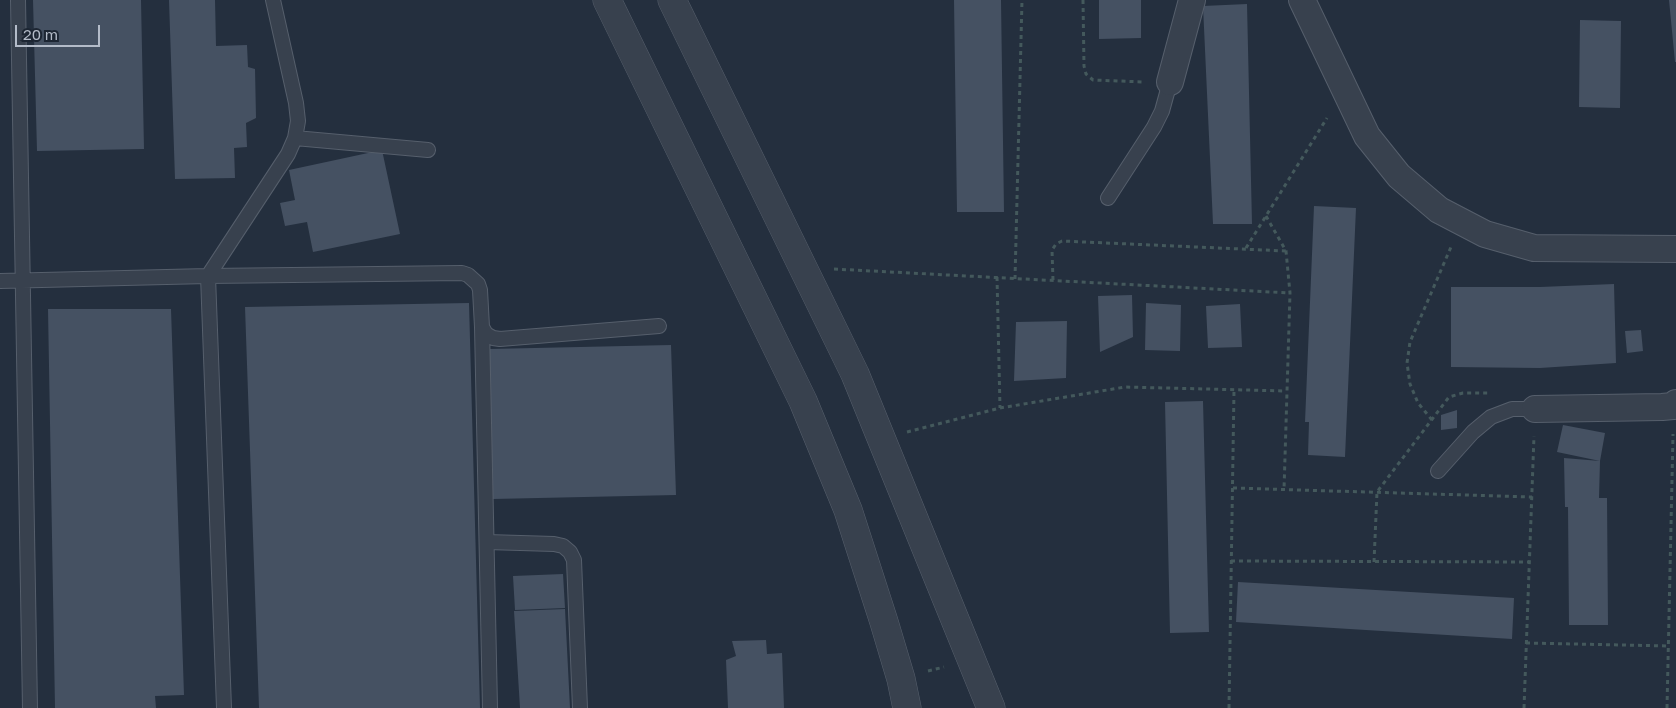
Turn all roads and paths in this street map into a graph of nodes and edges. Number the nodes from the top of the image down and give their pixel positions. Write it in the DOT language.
graph roads {
  1 [pos="18,0"];
  2 [pos="273,0"];
  3 [pos="607,0"];
  4 [pos="672,0"];
  5 [pos="1022,0"];
  6 [pos="1083,0"];
  7 [pos="1192,0"];
  8 [pos="1302,0"];
  9 [pos="1170,82"];
  10 [pos="1344,90"];
  11 [pos="295,138"];
  12 [pos="428,150"];
  13 [pos="1108,198"];
  14 [pos="1266,216"];
  15 [pos="1462,222"];
  16 [pos="1246,249"];
  17 [pos="1676,249"];
  18 [pos="1286,251"];
  19 [pos="803,267"];
  20 [pos="208,276"];
  21 [pos="997,277"];
  22 [pos="1015,278"];
  23 [pos="1053,280"];
  24 [pos="0,281"];
  25 [pos="23,281"];
  26 [pos="1290,293"];
  27 [pos="659,326"];
  28 [pos="482,327"];
  29 [pos="1234,390"];
  30 [pos="1286,391"];
  31 [pos="1675,405"];
  32 [pos="1000,408"];
  33 [pos="1535,409"];
  34 [pos="1432,420"];
  35 [pos="882,438"];
  36 [pos="1438,470"];
  37 [pos="1233,488"];
  38 [pos="1284,490"];
  39 [pos="1532,496"];
  40 [pos="487,542"];
  41 [pos="1232,561"];
  42 [pos="1529,562"];
  43 [pos="1526,642"];
  44 [pos="1669,646"];
  45 [pos="971,659"];
  46 [pos="901,679"];
  47 [pos="30,708"];
  48 [pos="224,708"];
  49 [pos="490,708"];
  50 [pos="580,708"];
  51 [pos="907,708"];
  52 [pos="991,708"];
  53 [pos="1229,708"];
  54 [pos="1524,708"];
  55 [pos="1667,708"];
  1 -- 25 [label="lane"];
  2 -- 11 [label="lane"];
  3 -- 46 [label="street"];
  4 -- 19 [label="street"];
  5 -- 22 [label="path"];
  6 -- 9 [label="path"];
  7 -- 9 [label="street"];
  8 -- 10 [label="street"];
  9 -- 13 [label="lane"];
  10 -- 14 [label="path"];
  10 -- 15 [label="street"];
  11 -- 12 [label="lane"];
  11 -- 20 [label="lane"];
  14 -- 16 [label="path"];
  14 -- 18 [label="path"];
  15 -- 17 [label="street"];
  15 -- 34 [label="path"];
  16 -- 18 [label="path"];
  16 -- 23 [label="path"];
  18 -- 26 [label="path"];
  19 -- 21 [label="path"];
  19 -- 35 [label="street"];
  20 -- 25 [label="lane"];
  20 -- 28 [label="lane"];
  20 -- 48 [label="lane"];
  21 -- 22 [label="path"];
  21 -- 32 [label="path"];
  22 -- 23 [label="path"];
  23 -- 26 [label="path"];
  24 -- 25 [label="lane"];
  25 -- 47 [label="lane"];
  26 -- 30 [label="path"];
  27 -- 28 [label="lane"];
  28 -- 40 [label="lane"];
  29 -- 30 [label="path"];
  29 -- 32 [label="path"];
  29 -- 37 [label="path"];
  30 -- 38 [label="path"];
  31 -- 33 [label="street"];
  31 -- 44 [label="path"];
  32 -- 35 [label="path"];
  33 -- 36 [label="lane"];
  33 -- 39 [label="path"];
  35 -- 45 [label="street"];
  37 -- 38 [label="path"];
  37 -- 41 [label="path"];
  38 -- 39 [label="path"];
  39 -- 42 [label="path"];
  40 -- 49 [label="lane"];
  40 -- 50 [label="lane"];
  41 -- 42 [label="path"];
  41 -- 53 [label="path"];
  42 -- 43 [label="path"];
  43 -- 44 [label="path"];
  43 -- 54 [label="path"];
  44 -- 55 [label="path"];
  45 -- 46 [label="path"];
  45 -- 52 [label="street"];
  46 -- 51 [label="street"];
}
